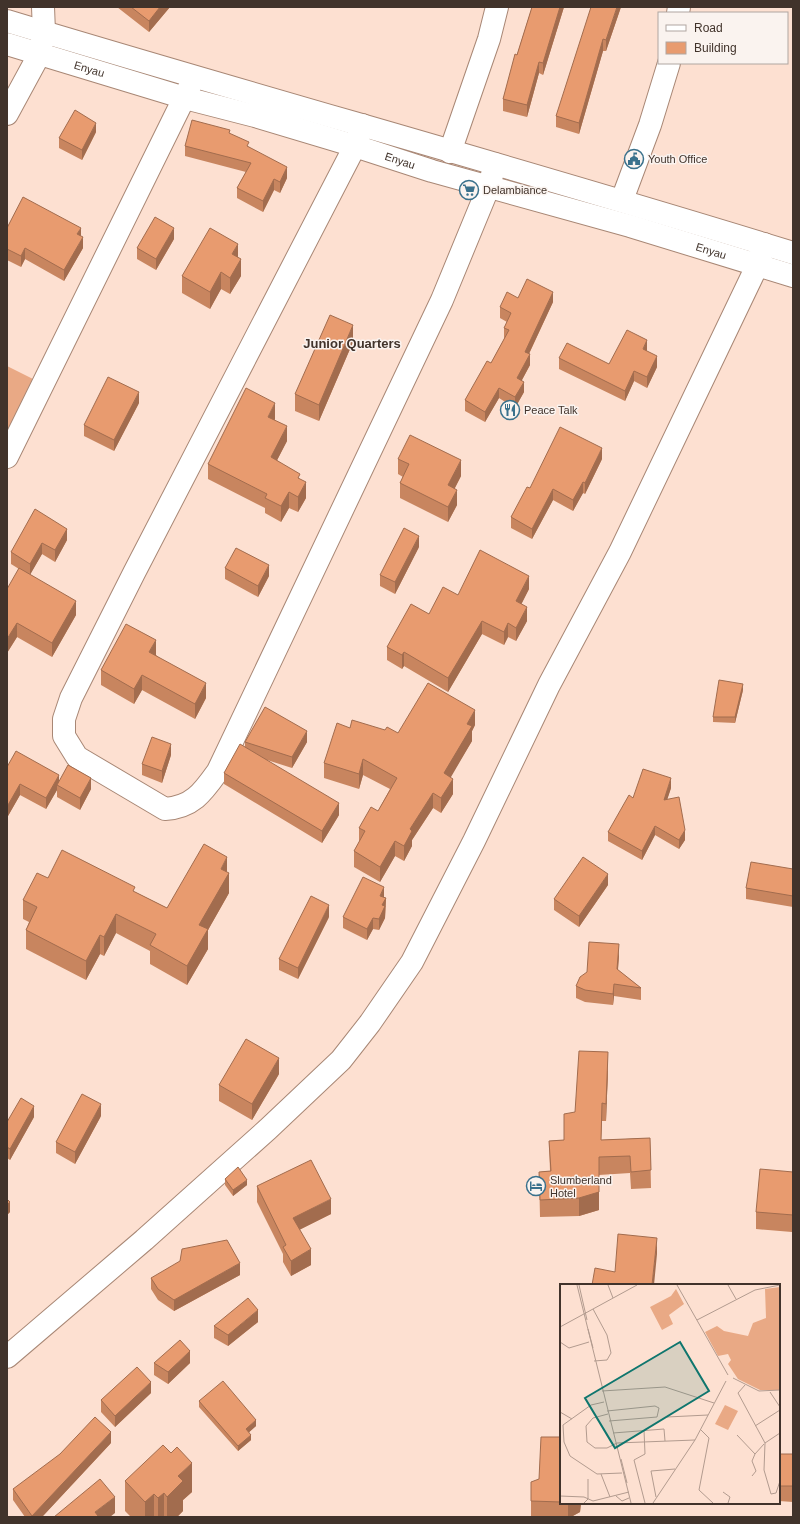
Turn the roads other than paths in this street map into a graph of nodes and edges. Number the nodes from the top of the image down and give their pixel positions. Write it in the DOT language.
graph roads {
  1 [pos="43,7"];
  2 [pos="497,7"];
  3 [pos="7,21"];
  4 [pos="44,32"];
  5 [pos="7,44"];
  6 [pos="39,55"];
  7 [pos="669,64"];
  8 [pos="195,76"];
  9 [pos="184,98"];
  10 [pos="7,114"];
  11 [pos="362,125"];
  12 [pos="355,146"];
  13 [pos="450,152"];
  14 [pos="495,164"];
  15 [pos="489,186"];
  16 [pos="622,200"];
  17 [pos="764,244"];
  18 [pos="793,253"];
  19 [pos="757,266"];
  20 [pos="793,276"];
  21 [pos="7,457"];
  22 [pos="7,1357"];
  1 -- 4 [label="street"];
  2 -- 13 [label="street"];
  3 -- 4 [label="street, Enyau"];
  4 -- 6 [label="street"];
  4 -- 8 [label="street, Enyau"];
  5 -- 6 [label="street, Enyau"];
  6 -- 9 [label="street, Enyau"];
  6 -- 10 [label="street"];
  7 -- 16 [label="street"];
  8 -- 9 [label="street"];
  8 -- 11 [label="street, Enyau"];
  9 -- 12 [label="street, Enyau"];
  9 -- 21 [label="street"];
  11 -- 12 [label="street"];
  11 -- 13 [label="street, Enyau"];
  12 -- 15 [label="street, Enyau"];
  12 -- 15 [label="street"];
  13 -- 14 [label="street, Enyau"];
  14 -- 15 [label="street"];
  14 -- 16 [label="street, Enyau"];
  15 -- 19 [label="street, Enyau"];
  16 -- 17 [label="street, Enyau"];
  17 -- 18 [label="street, Enyau"];
  17 -- 19 [label="street"];
  19 -- 20 [label="street, Enyau"];
  19 -- 22 [label="street"];
}
